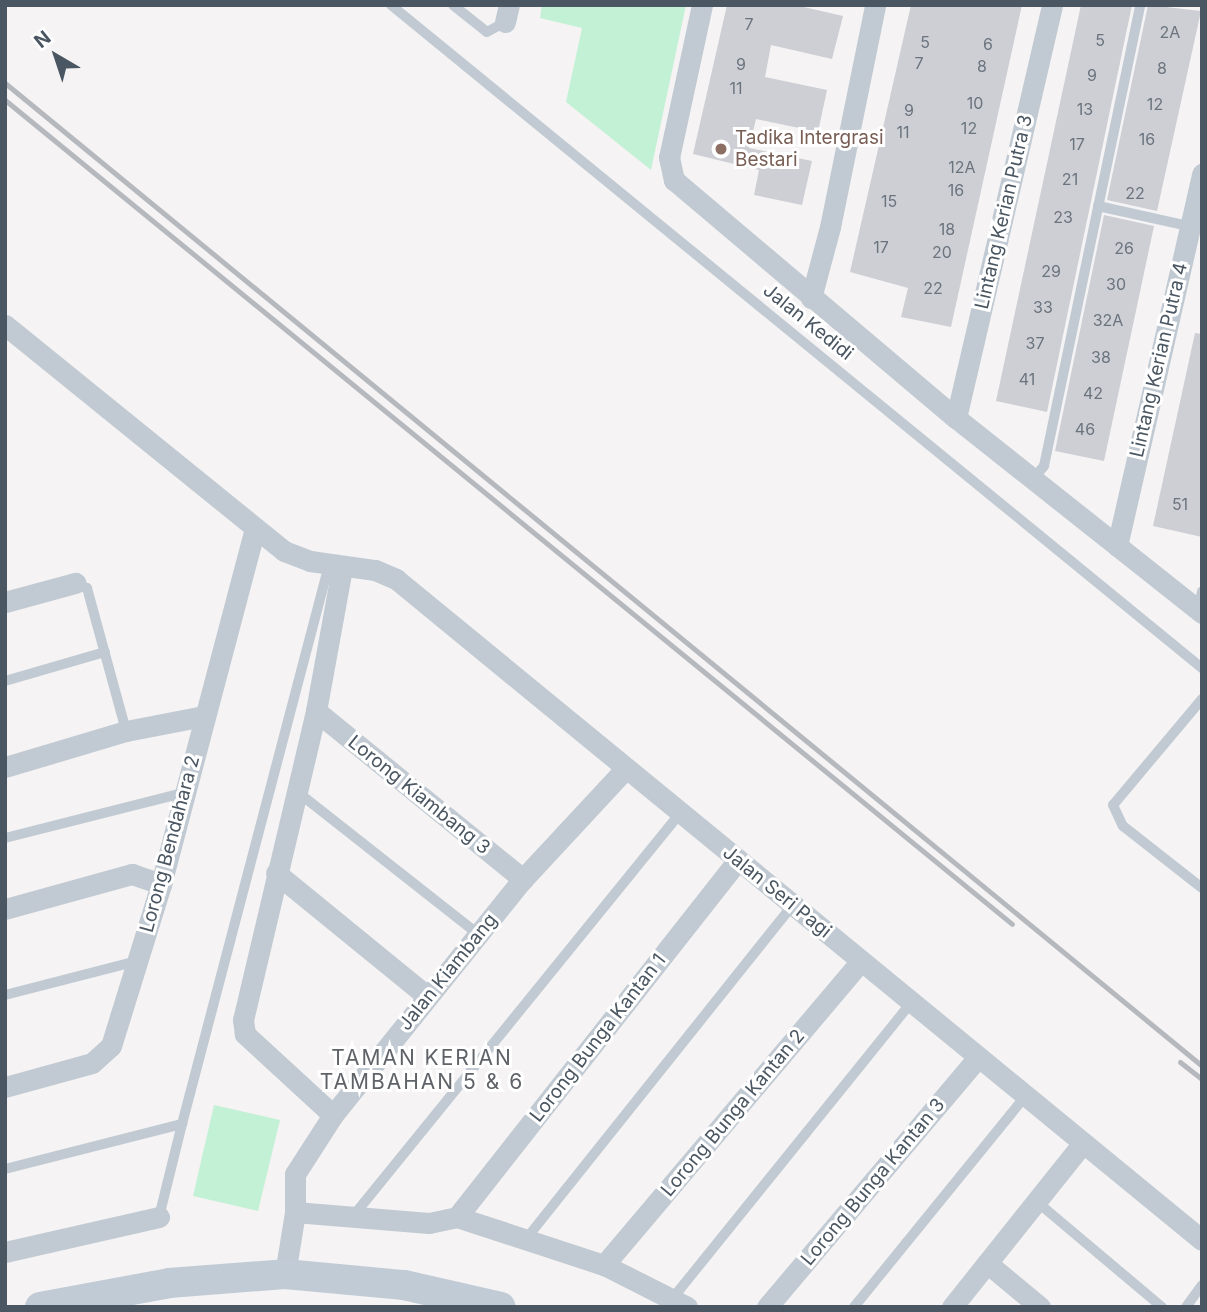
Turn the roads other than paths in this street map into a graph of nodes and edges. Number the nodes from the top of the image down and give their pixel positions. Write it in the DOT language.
graph roads {
  1 [pos="391,5"];
  2 [pos="453,5"];
  3 [pos="702,5"];
  4 [pos="876,5"];
  5 [pos="1052,5"];
  6 [pos="1140,5"];
  7 [pos="507,14"];
  8 [pos="1202,174"];
  9 [pos="1098,206"];
  10 [pos="1196,228"];
  11 [pos="811,298"];
  12 [pos="5,325"];
  13 [pos="956,418"];
  14 [pos="1033,479"];
  15 [pos="255,528"];
  16 [pos="1117,546"];
  17 [pos="336,567"];
  18 [pos="75,583"];
  19 [pos="5,601"];
  20 [pos="1200,605"];
  21 [pos="105,652"];
  22 [pos="1202,667"];
  23 [pos="5,681"];
  24 [pos="1202,698"];
  25 [pos="316,711"];
  26 [pos="204,716"];
  27 [pos="126,731"];
  28 [pos="5,767"];
  29 [pos="626,768"];
  30 [pos="295,790"];
  31 [pos="183,793"];
  32 [pos="681,812"];
  33 [pos="5,838"];
  34 [pos="738,860"];
  35 [pos="276,873"];
  36 [pos="523,879"];
  37 [pos="161,884"];
  38 [pos="1202,888"];
  39 [pos="793,904"];
  40 [pos="5,909"];
  41 [pos="478,935"];
  42 [pos="137,961"];
  43 [pos="861,961"];
  44 [pos="5,995"];
  45 [pos="428,998"];
  46 [pos="912,1002"];
  47 [pos="978,1057"];
  48 [pos="5,1087"];
  49 [pos="1026,1095"];
  50 [pos="333,1115"];
  51 [pos="182,1124"];
  52 [pos="1083,1143"];
  53 [pos="5,1169"];
  54 [pos="1036,1200"];
  55 [pos="295,1212"];
  56 [pos="354,1215"];
  57 [pos="159,1217"];
  58 [pos="457,1217"];
  59 [pos="526,1240"];
  60 [pos="1202,1240"];
  61 [pos="5,1252"];
  62 [pos="987,1263"];
  63 [pos="604,1265"];
  64 [pos="285,1274"];
  65 [pos="1202,1285"];
  66 [pos="155,1296"];
  67 [pos="680,1303"];
  68 [pos="40,1307"];
  69 [pos="501,1307"];
  70 [pos="767,1307"];
  71 [pos="853,1307"];
  72 [pos="952,1307"];
  73 [pos="1040,1307"];
  74 [pos="1162,1307"];
  75 [pos="1186,1307"];
  1 -- 22 [label="lane, Jalan Kedidi"];
  2 -- 7 [label="lane"];
  3 -- 11 [label="street"];
  4 -- 11 [label="street"];
  5 -- 13 [label="street, Lintang Kerian Putra 3"];
  6 -- 9 [label="lane"];
  8 -- 10 [label="street, Lintang Kerian Putra 4"];
  9 -- 10 [label="lane"];
  9 -- 14 [label="lane"];
  10 -- 16 [label="street, Lintang Kerian Putra 4"];
  11 -- 13 [label="street"];
  12 -- 15 [label="street, Jalan Seri Pagi"];
  13 -- 14 [label="street"];
  14 -- 16 [label="street"];
  15 -- 17 [label="street, Jalan Seri Pagi"];
  15 -- 26 [label="street, Lorong Bendahara 2"];
  16 -- 20 [label="street"];
  17 -- 25 [label="street"];
  17 -- 29 [label="street, Jalan Seri Pagi"];
  17 -- 51 [label="lane"];
  18 -- 19 [label="street"];
  18 -- 21 [label="lane"];
  21 -- 23 [label="lane"];
  21 -- 27 [label="lane"];
  24 -- 38 [label="lane"];
  25 -- 30 [label="street"];
  25 -- 36 [label="street, Lorong Kiambang 3"];
  26 -- 27 [label="street"];
  26 -- 31 [label="street, Lorong Bendahara 2"];
  27 -- 28 [label="street"];
  29 -- 32 [label="street, Jalan Seri Pagi"];
  29 -- 36 [label="street, Jalan Kiambang"];
  30 -- 35 [label="street"];
  30 -- 41 [label="lane"];
  31 -- 33 [label="lane"];
  31 -- 37 [label="street, Lorong Bendahara 2"];
  32 -- 34 [label="street, Jalan Seri Pagi"];
  32 -- 56 [label="lane"];
  34 -- 39 [label="street, Jalan Seri Pagi"];
  34 -- 58 [label="street, Lorong Bunga Kantan 1"];
  35 -- 45 [label="street"];
  35 -- 50 [label="street"];
  36 -- 41 [label="street, Jalan Kiambang"];
  37 -- 40 [label="street"];
  37 -- 42 [label="street, Lorong Bendahara 2"];
  39 -- 43 [label="street, Jalan Seri Pagi"];
  39 -- 59 [label="lane"];
  41 -- 45 [label="street, Jalan Kiambang"];
  42 -- 44 [label="lane"];
  42 -- 48 [label="street, Lorong Bendahara 2"];
  43 -- 46 [label="street, Jalan Seri Pagi"];
  43 -- 63 [label="street, Lorong Bunga Kantan 2"];
  45 -- 50 [label="street, Jalan Kiambang"];
  46 -- 47 [label="street, Jalan Seri Pagi"];
  46 -- 67 [label="lane"];
  47 -- 49 [label="street, Jalan Seri Pagi"];
  47 -- 70 [label="street, Lorong Bunga Kantan 3"];
  49 -- 52 [label="street, Jalan Seri Pagi"];
  49 -- 71 [label="lane"];
  50 -- 55 [label="street, Jalan Kiambang"];
  51 -- 53 [label="lane"];
  51 -- 57 [label="lane"];
  52 -- 54 [label="street"];
  52 -- 60 [label="street, Jalan Seri Pagi"];
  54 -- 62 [label="street"];
  54 -- 74 [label="lane"];
  55 -- 56 [label="street"];
  55 -- 64 [label="street, Jalan Kiambang"];
  56 -- 58 [label="street"];
  57 -- 61 [label="street"];
  58 -- 59 [label="street"];
  59 -- 63 [label="street"];
  62 -- 72 [label="street"];
  62 -- 73 [label="street"];
  63 -- 67 [label="street"];
  64 -- 66 [label="street"];
  64 -- 69 [label="street"];
  65 -- 75 [label="lane"];
  66 -- 68 [label="street"];
}
